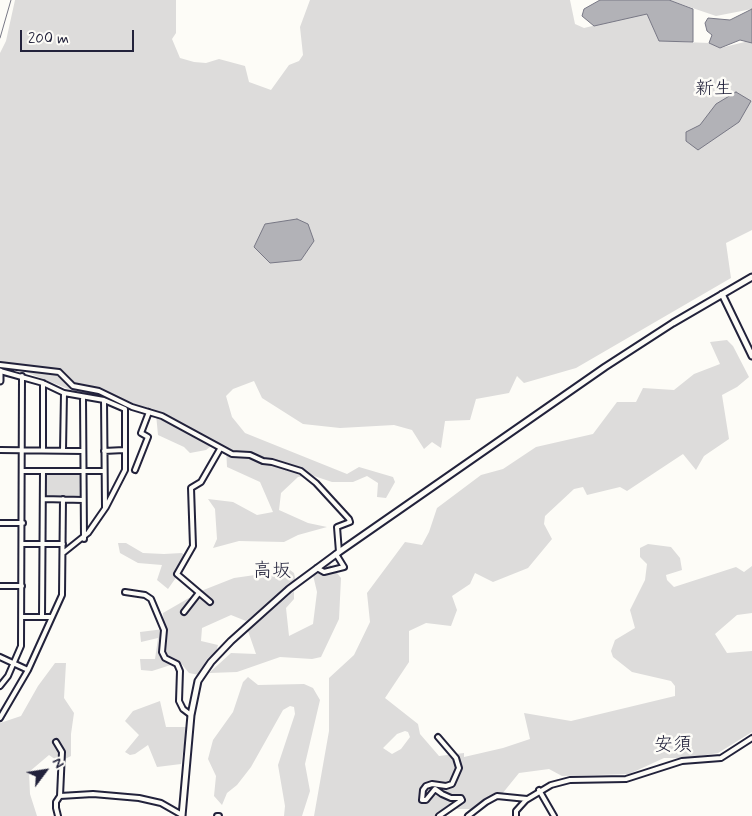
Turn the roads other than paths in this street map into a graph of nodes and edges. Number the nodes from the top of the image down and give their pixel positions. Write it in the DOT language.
graph roads {
  1 [pos="752,277"];
  2 [pos="722,294"];
  3 [pos="752,356"];
  4 [pos="0,365"];
  5 [pos="0,370"];
  6 [pos="22,376"];
  7 [pos="0,381"];
  8 [pos="44,383"];
  9 [pos="64,393"];
  10 [pos="83,396"];
  11 [pos="104,400"];
  12 [pos="148,412"];
  13 [pos="220,449"];
  14 [pos="0,450"];
  15 [pos="23,450"];
  16 [pos="44,450"];
  17 [pos="63,450"];
  18 [pos="124,450"];
  19 [pos="83,451"];
  20 [pos="104,451"];
  21 [pos="135,470"];
  22 [pos="23,471"];
  23 [pos="43,471"];
  24 [pos="83,471"];
  25 [pos="104,471"];
  26 [pos="43,499"];
  27 [pos="64,499"];
  28 [pos="83,500"];
  29 [pos="105,508"];
  30 [pos="0,523"];
  31 [pos="22,523"];
  32 [pos="84,539"];
  33 [pos="22,544"];
  34 [pos="42,544"];
  35 [pos="63,544"];
  36 [pos="63,553"];
  37 [pos="338,553"];
  38 [pos="317,568"];
  39 [pos="0,586"];
  40 [pos="22,586"];
  41 [pos="125,592"];
  42 [pos="198,594"];
  43 [pos="210,602"];
  44 [pos="184,612"];
  45 [pos="42,616"];
  46 [pos="22,617"];
  47 [pos="52,617"];
  48 [pos="0,657"];
  49 [pos="14,664"];
  50 [pos="28,670"];
  51 [pos="0,686"];
  52 [pos="192,715"];
  53 [pos="0,718"];
  54 [pos="438,737"];
  55 [pos="752,738"];
  56 [pos="56,742"];
  57 [pos="539,790"];
  58 [pos="60,796"];
  59 [pos="527,799"];
  60 [pos="182,815"];
  61 [pos="58,816"];
  62 [pos="439,816"];
  63 [pos="468,816"];
  64 [pos="516,816"];
  65 [pos="554,816"];
  1 -- 2 [label="street"];
  2 -- 3 [label="street"];
  2 -- 37 [label="street"];
  4 -- 12 [label="street"];
  5 -- 6 [label="street"];
  5 -- 7 [label="street"];
  6 -- 8 [label="street"];
  6 -- 15 [label="street"];
  8 -- 9 [label="street"];
  8 -- 16 [label="street"];
  9 -- 10 [label="street"];
  9 -- 17 [label="street"];
  10 -- 11 [label="street"];
  10 -- 19 [label="street"];
  11 -- 18 [label="street"];
  11 -- 20 [label="street"];
  12 -- 13 [label="street"];
  12 -- 21 [label="street"];
  13 -- 37 [label="street"];
  13 -- 42 [label="street"];
  14 -- 15 [label="street"];
  15 -- 16 [label="street"];
  15 -- 22 [label="street"];
  16 -- 17 [label="street"];
  17 -- 19 [label="street"];
  18 -- 20 [label="street"];
  18 -- 29 [label="street"];
  19 -- 24 [label="street"];
  20 -- 25 [label="street"];
  22 -- 23 [label="street"];
  22 -- 31 [label="street"];
  23 -- 24 [label="street"];
  23 -- 26 [label="street"];
  24 -- 25 [label="street"];
  24 -- 28 [label="street"];
  25 -- 29 [label="street"];
  26 -- 27 [label="street"];
  26 -- 34 [label="street"];
  27 -- 28 [label="street"];
  27 -- 35 [label="street"];
  28 -- 32 [label="street"];
  29 -- 32 [label="street"];
  30 -- 31 [label="street"];
  31 -- 33 [label="street"];
  32 -- 36 [label="street"];
  33 -- 34 [label="street"];
  33 -- 40 [label="street"];
  34 -- 35 [label="street"];
  34 -- 45 [label="street"];
  35 -- 36 [label="street"];
  36 -- 47 [label="street"];
  37 -- 38 [label="street"];
  37 -- 38 [label="street"];
  38 -- 52 [label="street"];
  39 -- 40 [label="street"];
  40 -- 46 [label="street"];
  41 -- 52 [label="street"];
  42 -- 43 [label="street"];
  42 -- 44 [label="street"];
  45 -- 46 [label="street"];
  45 -- 47 [label="street"];
  46 -- 49 [label="street"];
  47 -- 50 [label="street"];
  48 -- 49 [label="street"];
  49 -- 50 [label="street"];
  49 -- 51 [label="street"];
  50 -- 53 [label="street"];
  52 -- 60 [label="street"];
  54 -- 62 [label="street"];
  55 -- 57 [label="street"];
  56 -- 58 [label="street"];
  57 -- 59 [label="street"];
  57 -- 65 [label="street"];
  58 -- 60 [label="street"];
  58 -- 61 [label="street"];
  59 -- 63 [label="street"];
  59 -- 64 [label="street"];
}
